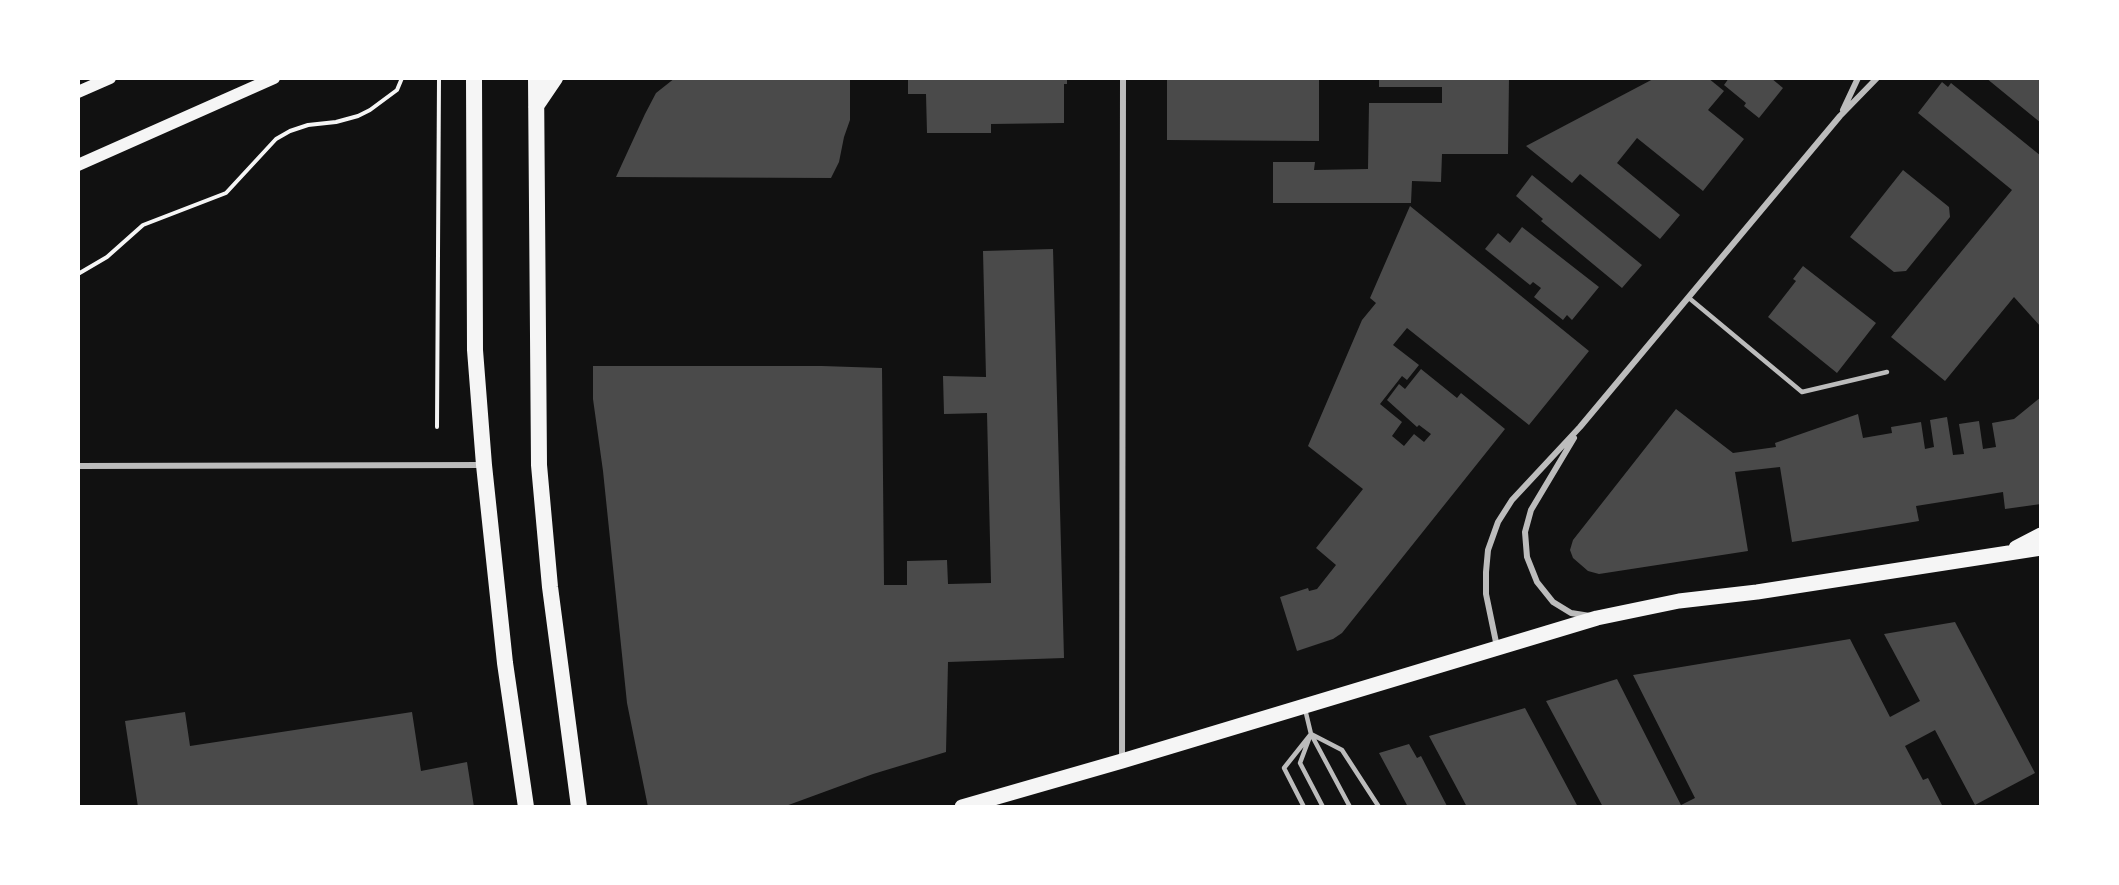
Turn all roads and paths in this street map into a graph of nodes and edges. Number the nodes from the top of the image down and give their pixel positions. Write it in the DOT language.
graph roads {
  1 [pos="110,78"];
  2 [pos="274,78"];
  3 [pos="402,78"];
  4 [pos="439,78"];
  5 [pos="474,78"];
  6 [pos="536,78"];
  7 [pos="555,78"];
  8 [pos="1123,78"];
  9 [pos="1858,78"];
  10 [pos="1877,78"];
  11 [pos="78,92"];
  12 [pos="536,105"];
  13 [pos="1840,116"];
  14 [pos="78,165"];
  15 [pos="78,274"];
  16 [pos="1689,298"];
  17 [pos="1887,372"];
  18 [pos="437,427"];
  19 [pos="1580,427"];
  20 [pos="484,465"];
  21 [pos="78,466"];
  22 [pos="2041,535"];
  23 [pos="2041,548"];
  24 [pos="2005,554"];
  25 [pos="1598,618"];
  26 [pos="1497,647"];
  27 [pos="1305,706"];
  28 [pos="1311,734"];
  29 [pos="1122,761"];
  30 [pos="1301,805"];
  31 [pos="526,807"];
  32 [pos="579,807"];
  33 [pos="962,807"];
  34 [pos="1323,807"];
  35 [pos="1350,807"];
  36 [pos="1379,807"];
  1 -- 11 [label="main road"];
  2 -- 14 [label="main road"];
  3 -- 15 [label="path"];
  4 -- 18 [label="path"];
  5 -- 20 [label="highway"];
  6 -- 12 [label="highway"];
  7 -- 12 [label="highway"];
  8 -- 29 [label="street"];
  9 -- 13 [label="street"];
  10 -- 13 [label="street"];
  12 -- 32 [label="highway"];
  13 -- 16 [label="street"];
  16 -- 17 [label="lane"];
  16 -- 19 [label="street"];
  19 -- 25 [label="street"];
  19 -- 26 [label="street"];
  20 -- 21 [label="street"];
  20 -- 31 [label="highway"];
  22 -- 24 [label="main road"];
  23 -- 24 [label="main road"];
  24 -- 25 [label="main road"];
  25 -- 26 [label="main road"];
  26 -- 27 [label="main road"];
  27 -- 28 [label="lane"];
  27 -- 29 [label="main road"];
  28 -- 30 [label="lane"];
  28 -- 34 [label="lane"];
  28 -- 35 [label="lane"];
  28 -- 36 [label="lane"];
  29 -- 33 [label="main road"];
}
